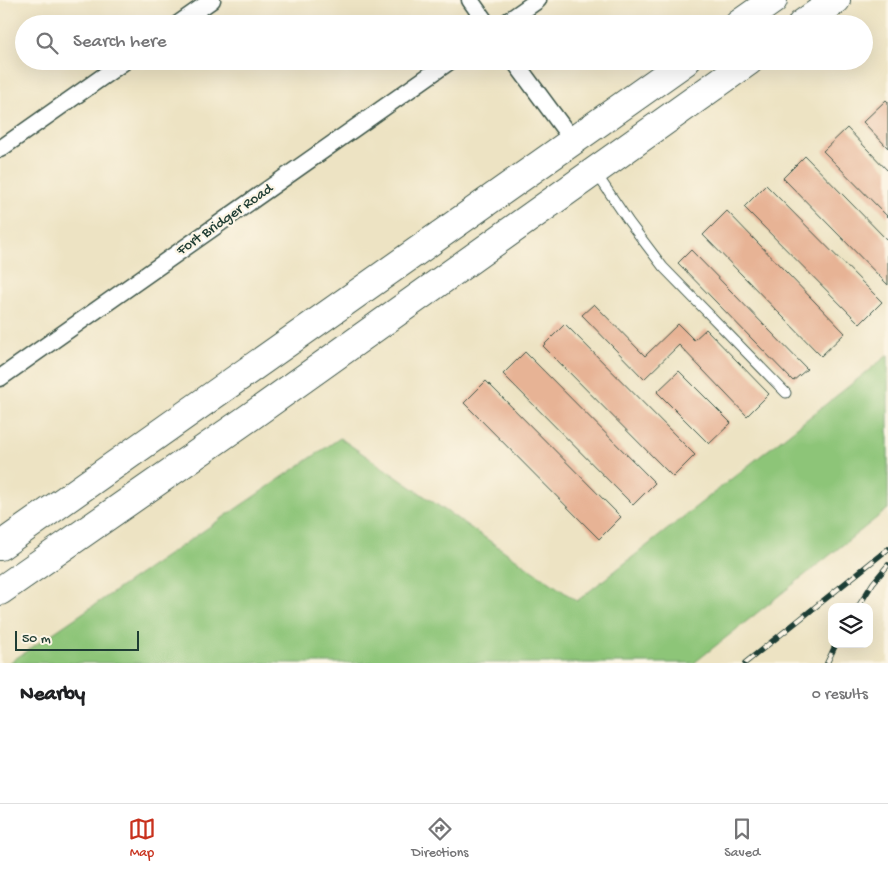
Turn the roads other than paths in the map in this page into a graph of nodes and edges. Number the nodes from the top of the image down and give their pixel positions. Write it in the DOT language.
graph roads {
  1 [pos="212,0"];
  2 [pos="470,0"];
  3 [pos="538,0"];
  4 [pos="773,0"];
  5 [pos="836,0"];
  6 [pos="191,15"];
  7 [pos="481,15"];
  8 [pos="517,15"];
  9 [pos="752,15"];
  10 [pos="815,15"];
  11 [pos="112,70"];
  12 [pos="437,70"];
  13 [pos="521,70"];
  14 [pos="673,70"];
  15 [pos="736,70"];
  16 [pos="573,141"];
  17 [pos="0,149"];
  18 [pos="594,171"];
  19 [pos="0,378"];
  20 [pos="786,393"];
  21 [pos="0,546"];
  22 [pos="0,591"];
  1 -- 6 [label="street"];
  2 -- 7 [label="street"];
  3 -- 8 [label="street"];
  4 -- 9 [label="highway"];
  5 -- 10 [label="highway"];
  11 -- 17 [label="street"];
  12 -- 19 [label="street, Fort Bridger Road"];
  13 -- 16 [label="street"];
  14 -- 16 [label="highway"];
  15 -- 18 [label="highway"];
  16 -- 21 [label="highway"];
  18 -- 20 [label="lane"];
  18 -- 22 [label="highway"];
}
